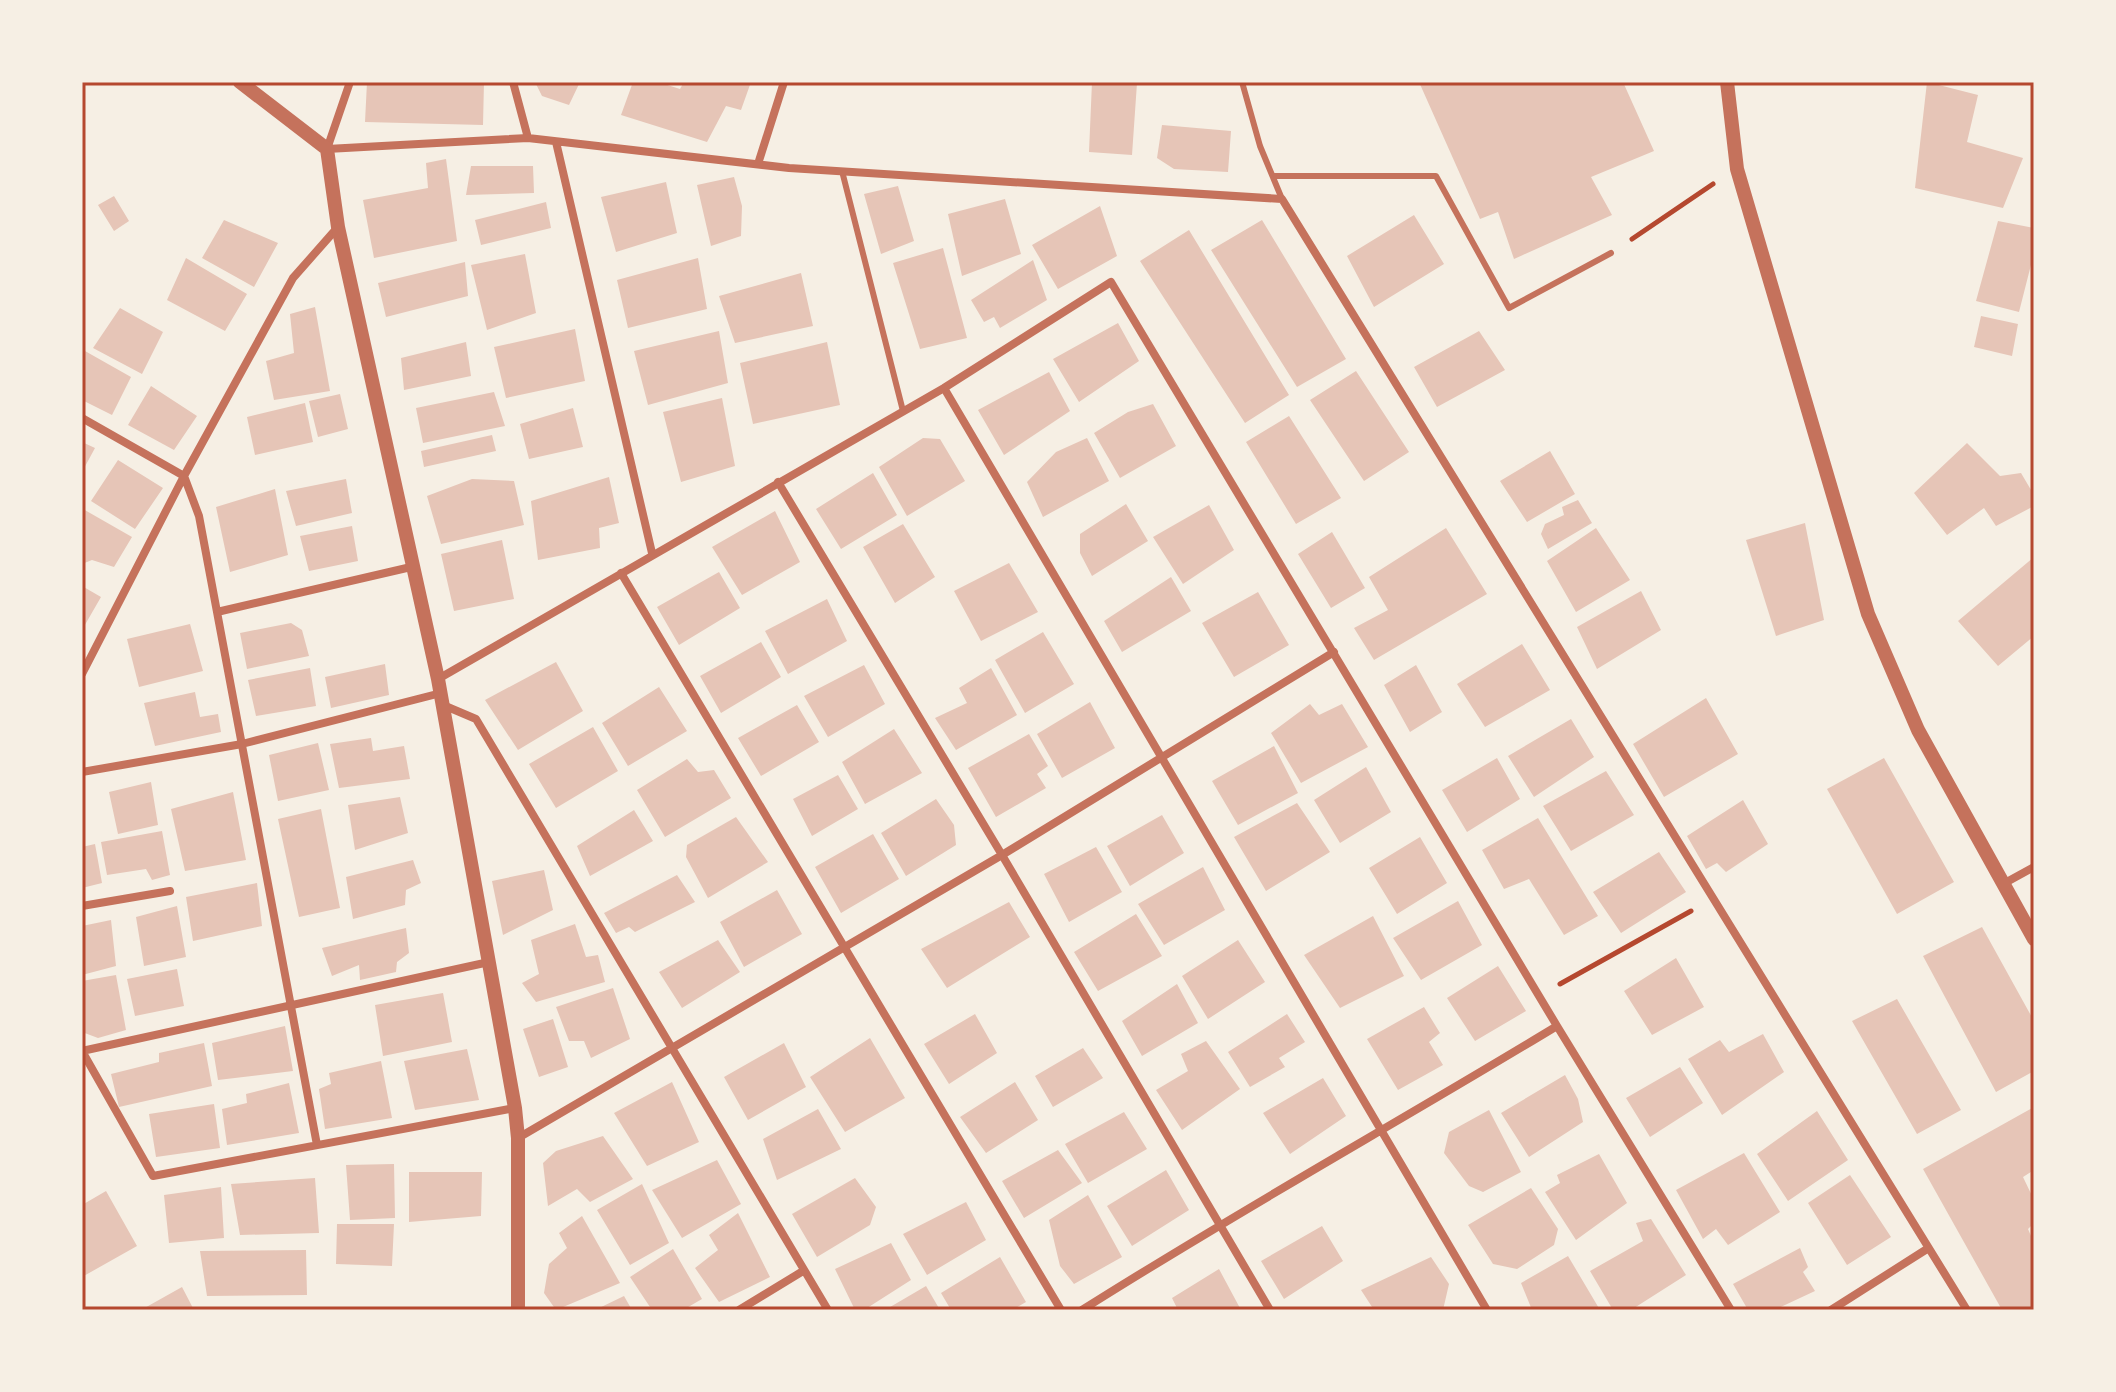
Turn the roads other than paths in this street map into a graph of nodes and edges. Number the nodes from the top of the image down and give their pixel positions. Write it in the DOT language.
graph roads {
  1 [pos="240,82"];
  2 [pos="350,82"];
  3 [pos="513,82"];
  4 [pos="784,82"];
  5 [pos="1242,82"];
  6 [pos="1727,82"];
  7 [pos="528,138"];
  8 [pos="556,142"];
  9 [pos="327,149"];
  10 [pos="758,164"];
  11 [pos="842,171"];
  12 [pos="1275,176"];
  13 [pos="1282,199"];
  14 [pos="338,227"];
  15 [pos="1611,253"];
  16 [pos="944,388"];
  17 [pos="903,411"];
  18 [pos="82,418"];
  19 [pos="184,476"];
  20 [pos="778,482"];
  21 [pos="652,553"];
  22 [pos="411,567"];
  23 [pos="621,573"];
  24 [pos="217,612"];
  25 [pos="1334,652"];
  26 [pos="82,674"];
  27 [pos="440,692"];
  28 [pos="242,744"];
  29 [pos="1164,758"];
  30 [pos="82,772"];
  31 [pos="1002,855"];
  32 [pos="2034,867"];
  33 [pos="2003,884"];
  34 [pos="170,891"];
  35 [pos="82,906"];
  36 [pos="2034,939"];
  37 [pos="844,950"];
  38 [pos="489,962"];
  39 [pos="291,1005"];
  40 [pos="1557,1026"];
  41 [pos="674,1046"];
  42 [pos="82,1051"];
  43 [pos="515,1108"];
  44 [pos="1383,1131"];
  45 [pos="518,1138"];
  46 [pos="317,1145"];
  47 [pos="1219,1224"];
  48 [pos="1927,1249"];
  49 [pos="803,1271"];
  50 [pos="518,1310"];
  51 [pos="739,1310"];
  52 [pos="828,1310"];
  53 [pos="1061,1310"];
  54 [pos="1082,1310"];
  55 [pos="1270,1310"];
  56 [pos="1487,1310"];
  57 [pos="1731,1310"];
  58 [pos="1831,1310"];
  59 [pos="1967,1310"];
  1 -- 9 [label="street"];
  2 -- 9 [label="street"];
  3 -- 7 [label="street"];
  4 -- 10 [label="street"];
  5 -- 12 [label="lane"];
  6 -- 33 [label="street"];
  7 -- 8 [label="street"];
  7 -- 9 [label="street"];
  8 -- 10 [label="street"];
  8 -- 21 [label="street"];
  9 -- 14 [label="street"];
  10 -- 11 [label="street"];
  11 -- 13 [label="street"];
  11 -- 17 [label="lane"];
  12 -- 13 [label="lane"];
  12 -- 15 [label="lane"];
  13 -- 48 [label="street"];
  14 -- 19 [label="street"];
  14 -- 22 [label="street"];
  16 -- 17 [label="street"];
  16 -- 25 [label="street"];
  16 -- 29 [label="street"];
  17 -- 20 [label="street"];
  18 -- 19 [label="street"];
  19 -- 24 [label="street"];
  19 -- 26 [label="street"];
  20 -- 21 [label="street"];
  20 -- 31 [label="street"];
  21 -- 23 [label="street"];
  22 -- 24 [label="street"];
  22 -- 27 [label="street"];
  23 -- 27 [label="street"];
  23 -- 37 [label="street"];
  24 -- 28 [label="street"];
  25 -- 29 [label="street"];
  25 -- 40 [label="street"];
  27 -- 28 [label="street"];
  27 -- 38 [label="street"];
  27 -- 41 [label="street"];
  28 -- 30 [label="street"];
  28 -- 39 [label="street"];
  29 -- 31 [label="street"];
  29 -- 44 [label="street"];
  31 -- 37 [label="street"];
  31 -- 47 [label="street"];
  32 -- 33 [label="street"];
  33 -- 36 [label="street"];
  34 -- 35 [label="street"];
  37 -- 41 [label="street"];
  37 -- 53 [label="street"];
  38 -- 39 [label="street"];
  38 -- 43 [label="street"];
  39 -- 42 [label="street"];
  39 -- 46 [label="street"];
  40 -- 44 [label="street"];
  40 -- 57 [label="street"];
  41 -- 45 [label="street"];
  41 -- 49 [label="street"];
  42 -- 46 [label="street"];
  43 -- 45 [label="street"];
  43 -- 46 [label="street"];
  44 -- 47 [label="street"];
  44 -- 56 [label="street"];
  45 -- 50 [label="street"];
  47 -- 54 [label="street"];
  47 -- 55 [label="street"];
  48 -- 58 [label="street"];
  48 -- 59 [label="street"];
  49 -- 51 [label="street"];
  49 -- 52 [label="street"];
}
